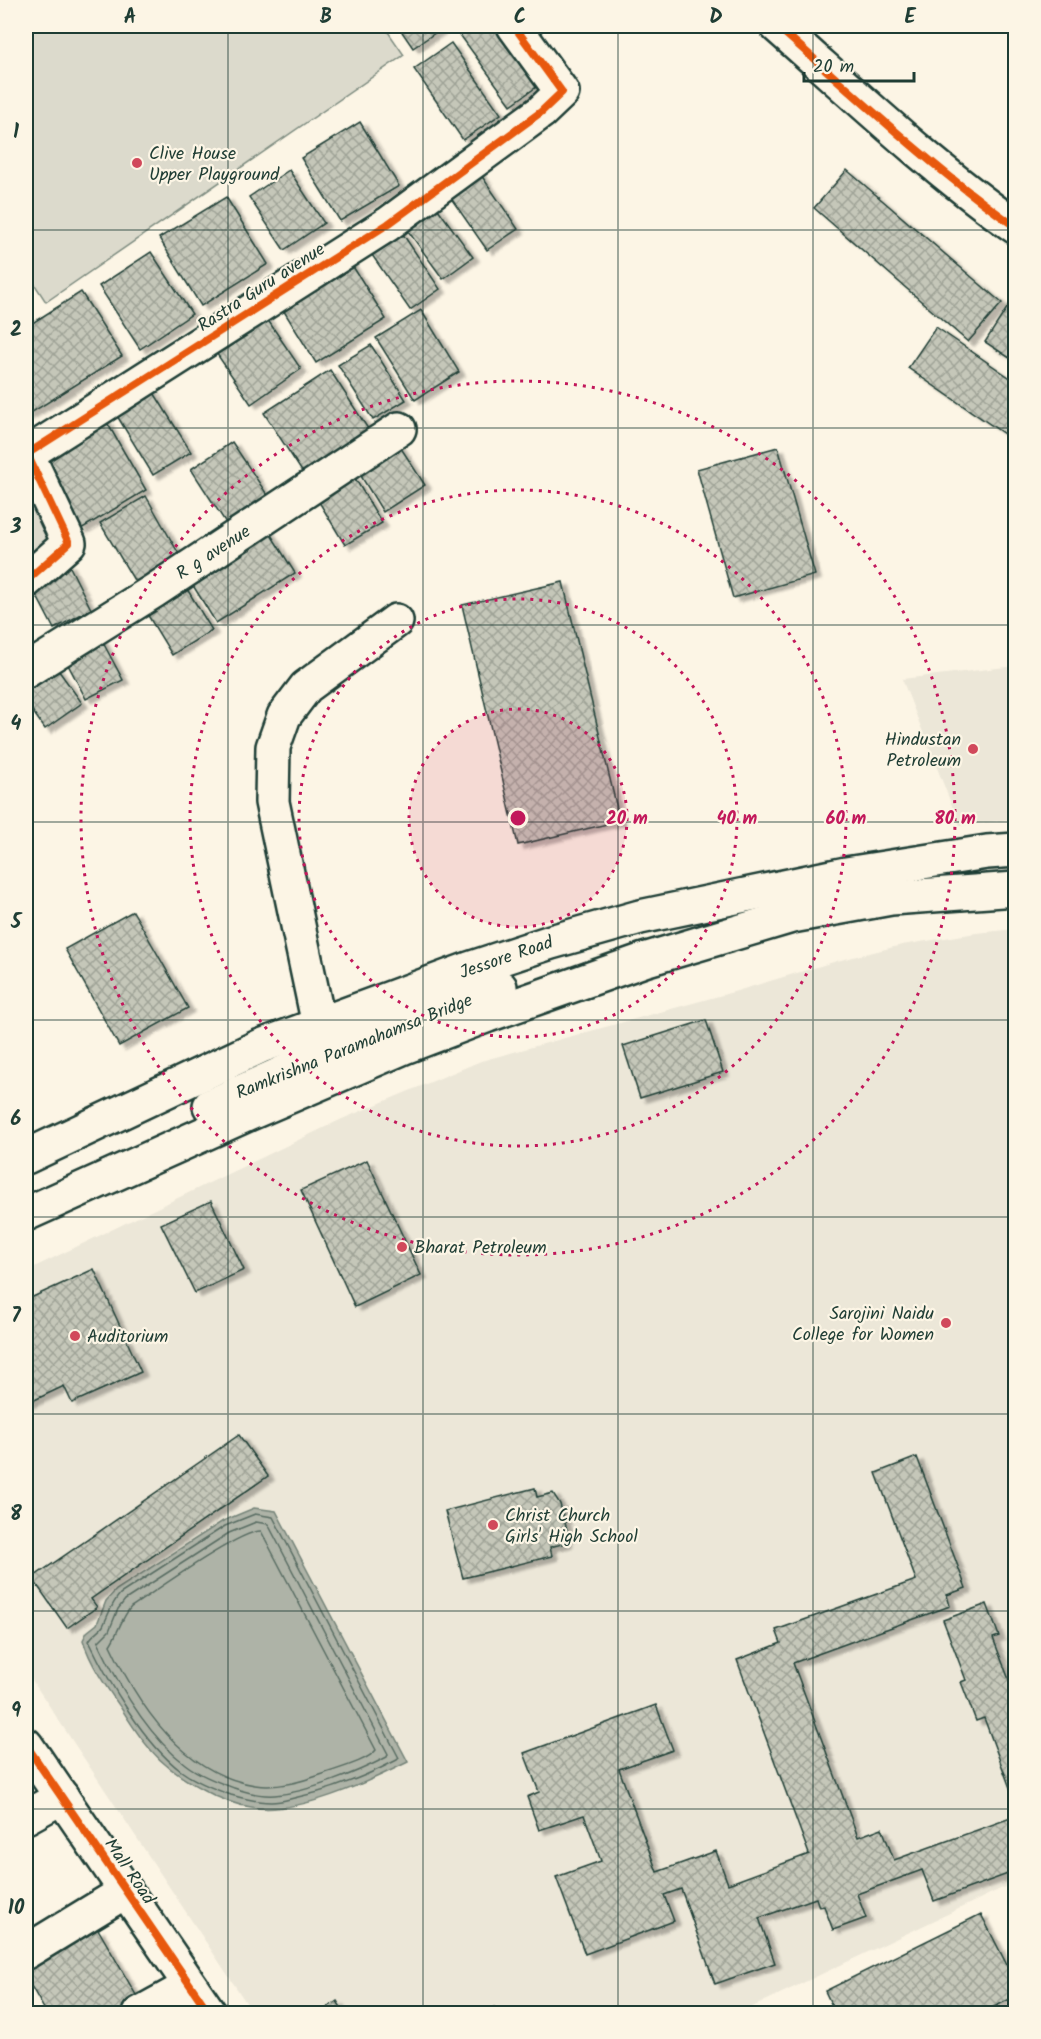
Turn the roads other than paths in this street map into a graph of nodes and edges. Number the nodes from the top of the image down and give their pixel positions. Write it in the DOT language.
graph roads {
  1 [pos="514,26"];
  2 [pos="777,26"];
  3 [pos="1016,227"];
  4 [pos="399,429"];
  5 [pos="26,581"];
  6 [pos="396,621"];
  7 [pos="26,671"];
  8 [pos="1016,850"];
  9 [pos="846,874"];
  10 [pos="1016,889"];
  11 [pos="732,897"];
  12 [pos="853,905"];
  13 [pos="692,925"];
  14 [pos="752,927"];
  15 [pos="319,1025"];
  16 [pos="26,1157"];
  17 [pos="26,1191"];
  18 [pos="26,1214"];
  19 [pos="26,1745"];
  20 [pos="62,1797"];
  21 [pos="26,1816"];
  22 [pos="126,1891"];
  23 [pos="26,1952"];
  24 [pos="190,1986"];
  25 [pos="139,2013"];
  26 [pos="210,2013"];
  1 -- 5 [label="main road, Rastra Guru avenue"];
  2 -- 3 [label="main road"];
  4 -- 7 [label="main road, R g avenue"];
  6 -- 15 [label="main road"];
  8 -- 9 [label="main road, Jessore Road"];
  9 -- 11 [label="main road, Jessore Road"];
  9 -- 12 [label="main road"];
  10 -- 12 [label="main road"];
  11 -- 13 [label="main road"];
  11 -- 15 [label="main road, Jessore Road"];
  12 -- 14 [label="main road"];
  13 -- 14 [label="main road"];
  13 -- 17 [label="main road, Ramkrishna Paramahamsa Bridge"];
  14 -- 18 [label="main road"];
  15 -- 16 [label="main road, Jessore Road"];
  19 -- 20 [label="main road, Mall Road"];
  20 -- 21 [label="main road"];
  20 -- 22 [label="main road, Mall Road"];
  22 -- 23 [label="main road"];
  22 -- 24 [label="main road, Mall Road"];
  24 -- 25 [label="main road"];
  24 -- 26 [label="main road, Mall Road"];
}
